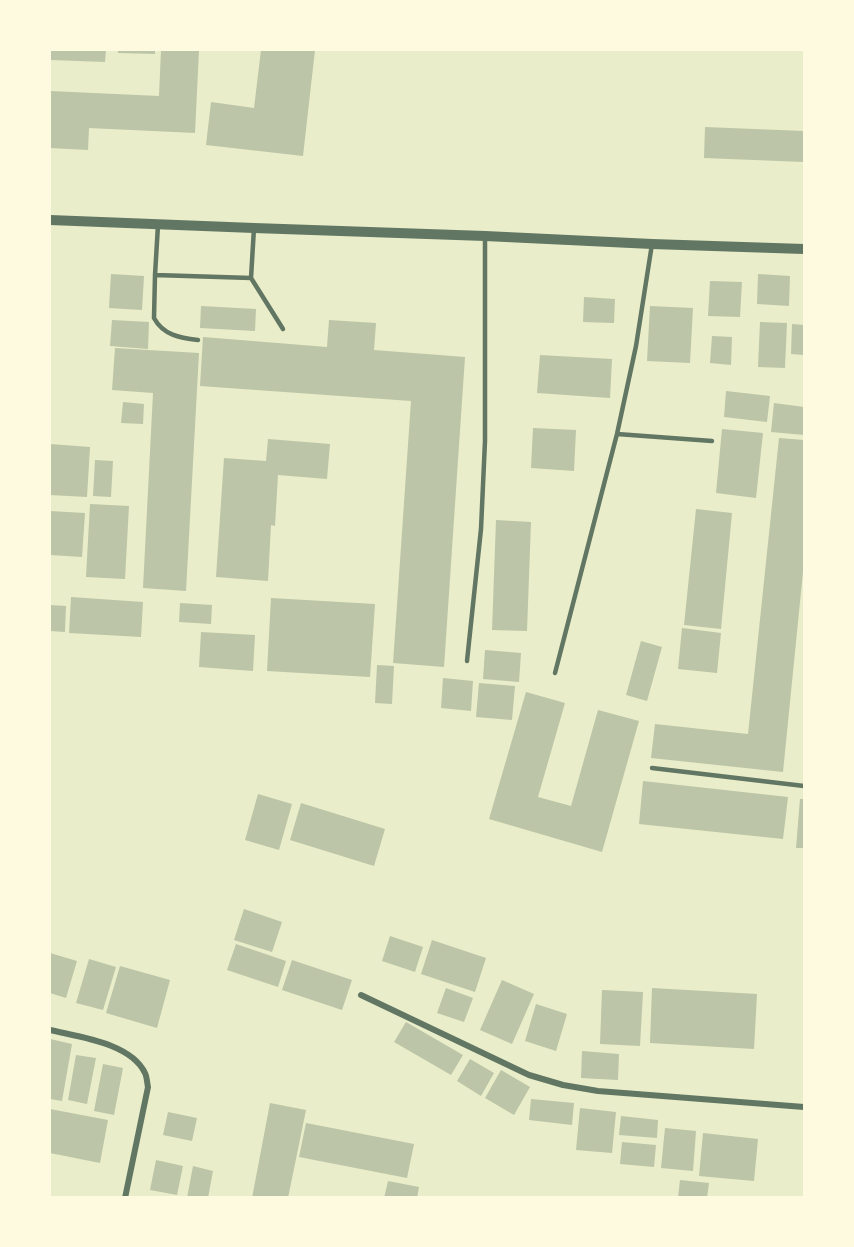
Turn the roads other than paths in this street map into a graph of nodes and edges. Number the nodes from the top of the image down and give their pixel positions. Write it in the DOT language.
graph roads {
  1 [pos="50,220"];
  2 [pos="158,225"];
  3 [pos="254,228"];
  4 [pos="485,236"];
  5 [pos="652,244"];
  6 [pos="804,249"];
  7 [pos="155,275"];
  8 [pos="251,278"];
  9 [pos="283,329"];
  10 [pos="198,340"];
  11 [pos="618,434"];
  12 [pos="712,441"];
  13 [pos="467,661"];
  14 [pos="555,673"];
  15 [pos="652,768"];
  16 [pos="804,786"];
  17 [pos="362,994"];
  18 [pos="50,1030"];
  19 [pos="804,1107"];
  20 [pos="125,1197"];
  1 -- 2 [label="street"];
  2 -- 3 [label="street"];
  2 -- 7 [label="lane"];
  3 -- 4 [label="street"];
  3 -- 8 [label="lane"];
  4 -- 5 [label="street"];
  4 -- 13 [label="lane"];
  5 -- 6 [label="street"];
  5 -- 11 [label="lane"];
  7 -- 8 [label="lane"];
  7 -- 10 [label="lane"];
  8 -- 9 [label="lane"];
  11 -- 12 [label="lane"];
  11 -- 14 [label="lane"];
  15 -- 16 [label="lane"];
  17 -- 19 [label="street"];
  18 -- 20 [label="street"];
}
